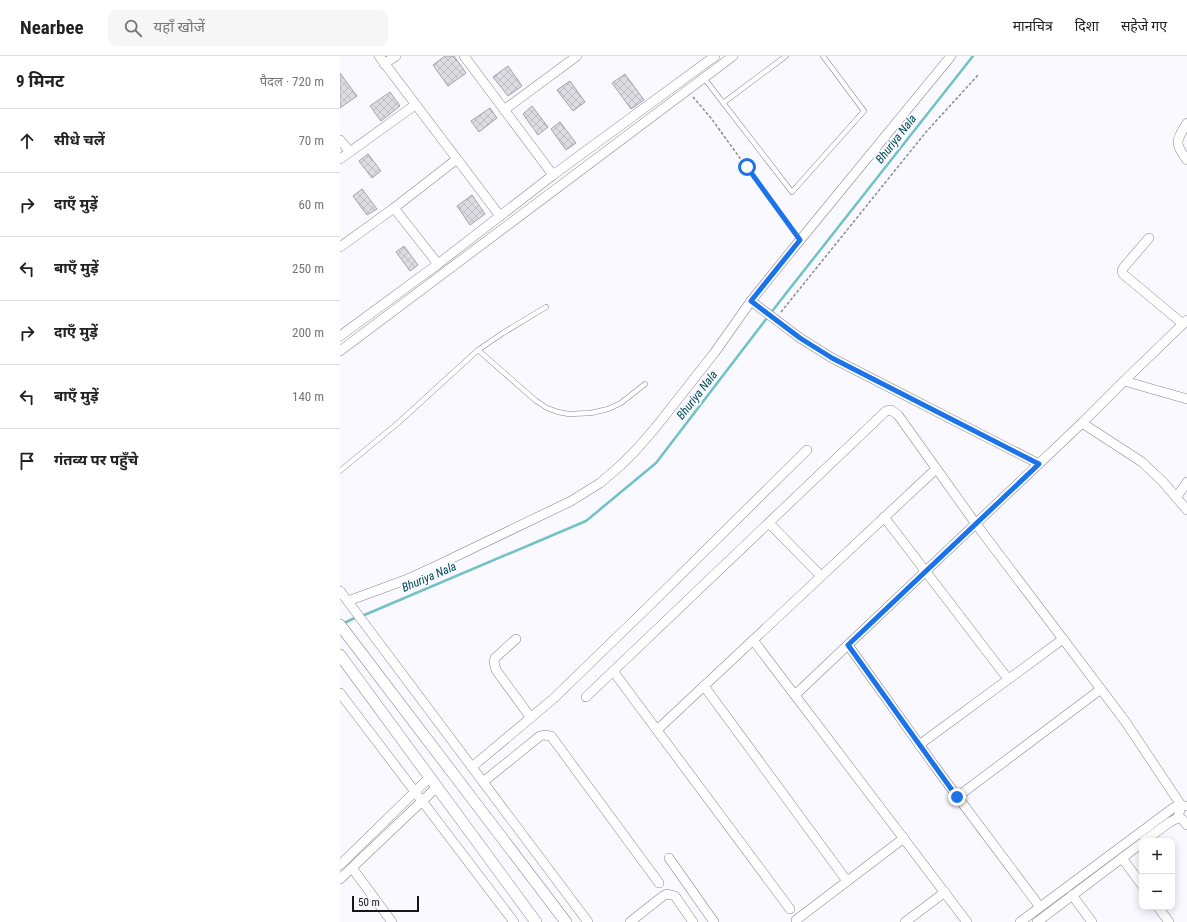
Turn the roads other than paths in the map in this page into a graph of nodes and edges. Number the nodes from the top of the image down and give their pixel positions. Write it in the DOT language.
graph roads {
  1 [pos="396,56"];
  2 [pos="464,56"];
  3 [pos="576,56"];
  4 [pos="715,56"];
  5 [pos="734,56"];
  6 [pos="786,56"];
  7 [pos="823,56"];
  8 [pos="951,56"];
  9 [pos="382,60"];
  10 [pos="704,78"];
  11 [pos="723,103"];
  12 [pos="415,105"];
  13 [pos="504,110"];
  14 [pos="1187,123"];
  15 [pos="340,140"];
  16 [pos="350,152"];
  17 [pos="457,159"];
  18 [pos="340,160"];
  19 [pos="1187,160"];
  20 [pos="553,175"];
  21 [pos="394,208"];
  22 [pos="500,216"];
  23 [pos="1149,238"];
  24 [pos="340,247"];
  25 [pos="438,264"];
  26 [pos="754,304"];
  27 [pos="546,307"];
  28 [pos="1185,322"];
  29 [pos="340,336"];
  30 [pos="478,350"];
  31 [pos="340,352"];
  32 [pos="1124,381"];
  33 [pos="645,384"];
  34 [pos="1187,399"];
  35 [pos="1082,424"];
  36 [pos="806,450"];
  37 [pos="1039,464"];
  38 [pos="936,469"];
  39 [pos="340,471"];
  40 [pos="1187,482"];
  41 [pos="1176,498"];
  42 [pos="1187,510"];
  43 [pos="884,517"];
  44 [pos="769,523"];
  45 [pos="976,524"];
  46 [pos="926,572"];
  47 [pos="821,576"];
  48 [pos="340,591"];
  49 [pos="349,603"];
  50 [pos="340,626"];
  51 [pos="516,639"];
  52 [pos="1063,639"];
  53 [pos="753,640"];
  54 [pos="848,645"];
  55 [pos="340,655"];
  56 [pos="613,671"];
  57 [pos="1008,679"];
  58 [pos="704,686"];
  59 [pos="1101,689"];
  60 [pos="340,693"];
  61 [pos="795,695"];
  62 [pos="586,697"];
  63 [pos="530,718"];
  64 [pos="657,730"];
  65 [pos="919,745"];
  66 [pos="472,767"];
  67 [pos="430,777"];
  68 [pos="484,782"];
  69 [pos="437,787"];
  70 [pos="416,791"];
  71 [pos="957,797"];
  72 [pos="423,800"];
  73 [pos="1184,806"];
  74 [pos="1178,818"];
  75 [pos="1187,825"];
  76 [pos="904,838"];
  77 [pos="1148,838"];
  78 [pos="1139,845"];
  79 [pos="669,858"];
  80 [pos="1122,858"];
  81 [pos="342,859"];
  82 [pos="352,868"];
  83 [pos="340,879"];
  84 [pos="847,881"];
  85 [pos="1139,881"];
  86 [pos="659,883"];
  87 [pos="945,892"];
  88 [pos="1072,895"];
  89 [pos="1040,907"];
  90 [pos="790,908"];
  91 [pos="1160,910"];
  92 [pos="796,920"];
  93 [pos="392,922"];
  94 [pos="514,922"];
  95 [pos="536,922"];
  96 [pos="566,922"];
  97 [pos="588,922"];
  98 [pos="630,922"];
  99 [pos="693,922"];
  100 [pos="714,922"];
  101 [pos="905,922"];
  102 [pos="967,922"];
  103 [pos="1020,922"];
  104 [pos="1037,922"];
  105 [pos="1092,922"];
  106 [pos="1169,922"];
  1 -- 9 [label="street"];
  2 -- 13 [label="street"];
  3 -- 13 [label="street"];
  4 -- 20 [label="street"];
  5 -- 10 [label="street"];
  6 -- 11 [label="lane"];
  7 -- 11 [label="lane"];
  8 -- 26 [label="street"];
  9 -- 12 [label="street"];
  10 -- 11 [label="lane"];
  10 -- 31 [label="street"];
  12 -- 16 [label="street"];
  12 -- 17 [label="street"];
  13 -- 20 [label="street"];
  14 -- 19 [label="street"];
  15 -- 16 [label="street"];
  16 -- 18 [label="street"];
  17 -- 21 [label="street"];
  17 -- 22 [label="street"];
  20 -- 22 [label="street"];
  21 -- 24 [label="street"];
  21 -- 25 [label="street"];
  22 -- 25 [label="street"];
  23 -- 28 [label="street"];
  25 -- 29 [label="street"];
  26 -- 37 [label="street"];
  26 -- 49 [label="street"];
  27 -- 30 [label="lane"];
  28 -- 32 [label="street"];
  30 -- 33 [label="lane"];
  30 -- 39 [label="lane"];
  32 -- 34 [label="street"];
  32 -- 35 [label="street"];
  35 -- 37 [label="street"];
  35 -- 41 [label="street"];
  36 -- 63 [label="street"];
  37 -- 45 [label="street"];
  38 -- 43 [label="street"];
  38 -- 44 [label="street"];
  38 -- 45 [label="street"];
  40 -- 41 [label="street"];
  41 -- 42 [label="street"];
  43 -- 46 [label="street"];
  43 -- 47 [label="street"];
  44 -- 47 [label="street"];
  44 -- 56 [label="street"];
  45 -- 46 [label="street"];
  45 -- 52 [label="street"];
  46 -- 54 [label="street"];
  46 -- 57 [label="street"];
  47 -- 53 [label="street"];
  48 -- 49 [label="street"];
  49 -- 66 [label="street"];
  50 -- 96 [label="street"];
  51 -- 63 [label="street"];
  52 -- 57 [label="street"];
  52 -- 59 [label="street"];
  53 -- 58 [label="street"];
  53 -- 61 [label="street"];
  54 -- 61 [label="street"];
  54 -- 65 [label="street"];
  55 -- 67 [label="street"];
  56 -- 62 [label="street"];
  56 -- 64 [label="street"];
  57 -- 65 [label="street"];
  58 -- 64 [label="street"];
  58 -- 84 [label="street"];
  59 -- 71 [label="street"];
  59 -- 73 [label="street"];
  60 -- 70 [label="street"];
  61 -- 76 [label="street"];
  63 -- 66 [label="street"];
  64 -- 90 [label="street"];
  65 -- 71 [label="street"];
  66 -- 68 [label="street"];
  67 -- 69 [label="street"];
  67 -- 70 [label="street"];
  68 -- 86 [label="street"];
  68 -- 97 [label="street"];
  69 -- 72 [label="street"];
  69 -- 95 [label="street"];
  70 -- 72 [label="street"];
  70 -- 81 [label="street"];
  71 -- 89 [label="street"];
  72 -- 82 [label="street"];
  72 -- 94 [label="street"];
  73 -- 74 [label="street"];
  73 -- 89 [label="street"];
  74 -- 75 [label="street"];
  74 -- 77 [label="street"];
  76 -- 84 [label="street"];
  76 -- 87 [label="street"];
  78 -- 80 [label="street"];
  79 -- 100 [label="street"];
  80 -- 85 [label="street"];
  80 -- 88 [label="street"];
  82 -- 83 [label="street"];
  82 -- 93 [label="street"];
  84 -- 92 [label="street"];
  87 -- 101 [label="street"];
  87 -- 102 [label="street"];
  88 -- 104 [label="street"];
  88 -- 105 [label="street"];
  89 -- 103 [label="street"];
  91 -- 106 [label="street"];
  98 -- 99 [label="street"];
}
